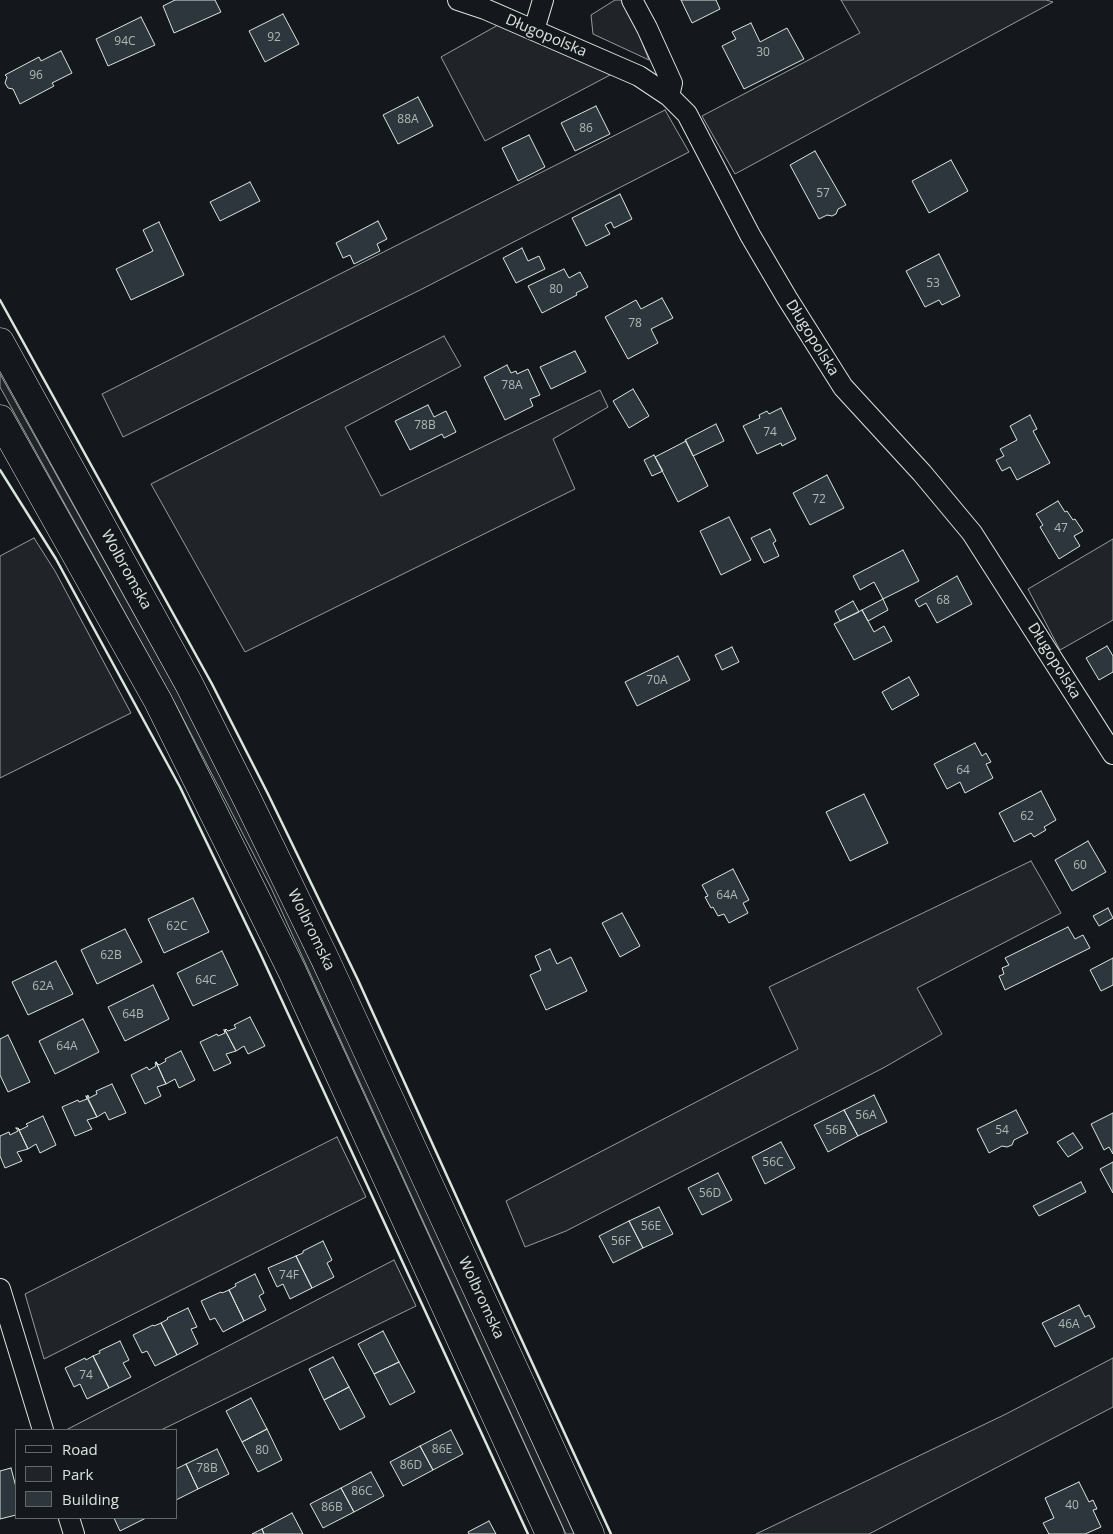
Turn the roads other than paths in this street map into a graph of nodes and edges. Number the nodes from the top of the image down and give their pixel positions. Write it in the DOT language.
graph roads {
  1 [pos="458,0"];
  2 [pos="544,0"];
  3 [pos="632,0"];
  4 [pos="534,30"];
  5 [pos="669,96"];
  6 [pos="0,342"];
  7 [pos="0,419"];
  8 [pos="1113,754"];
  9 [pos="0,1289"];
  10 [pos="43,1429"];
  11 [pos="69,1519"];
  12 [pos="74,1534"];
  13 [pos="550,1534"];
  14 [pos="590,1534"];
  1 -- 4 [label="street, Długopolska"];
  2 -- 4 [label="street"];
  3 -- 5 [label="street"];
  4 -- 5 [label="street, Długopolska"];
  5 -- 8 [label="street, Długopolska"];
  6 -- 14 [label="main road, Wolbromska"];
  7 -- 13 [label="main road"];
  9 -- 10 [label="street"];
  11 -- 12 [label="street"];
}
